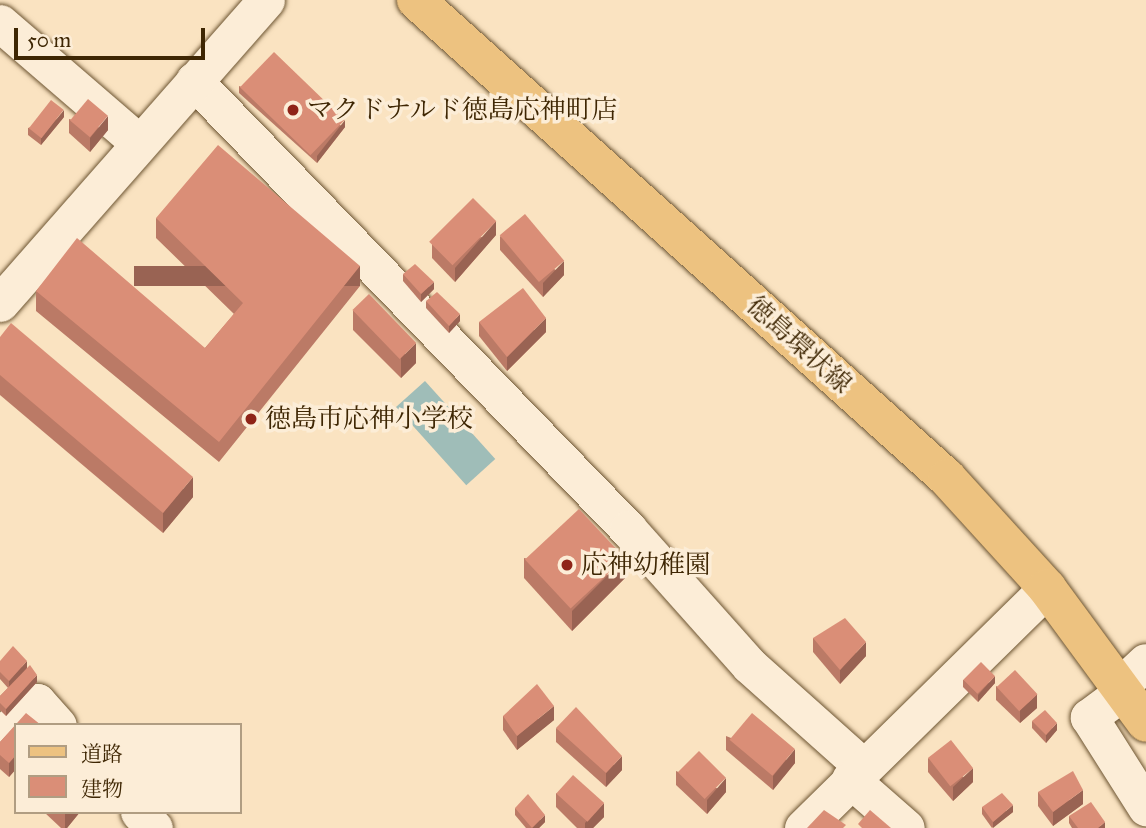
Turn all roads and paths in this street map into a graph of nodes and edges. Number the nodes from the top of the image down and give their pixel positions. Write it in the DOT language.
graph roads {
  1 [pos="266,0"];
  2 [pos="416,0"];
  3 [pos="0,23"];
  4 [pos="194,81"];
  5 [pos="139,143"];
  6 [pos="0,303"];
  7 [pos="1047,588"];
  8 [pos="1130,680"];
  9 [pos="15,723"];
  10 [pos="56,723"];
  11 [pos="1146,723"];
  12 [pos="14,724"];
  13 [pos="0,737"];
  14 [pos="856,773"];
  15 [pos="1146,807"];
  16 [pos="141,814"];
  17 [pos="154,828"];
  18 [pos="803,828"];
  19 [pos="906,828"];
  1 -- 4 [label="street"];
  2 -- 7 [label="main road, 徳島環状線"];
  3 -- 5 [label="street"];
  4 -- 5 [label="street"];
  4 -- 14 [label="street"];
  5 -- 6 [label="street"];
  7 -- 8 [label="main road, 徳島環状線"];
  7 -- 14 [label="street"];
  8 -- 11 [label="main road, 徳島環状線"];
  8 -- 15 [label="street"];
  9 -- 10 [label="street"];
  12 -- 13 [label="street"];
  14 -- 18 [label="street"];
  14 -- 19 [label="street"];
  16 -- 17 [label="street"];
}
